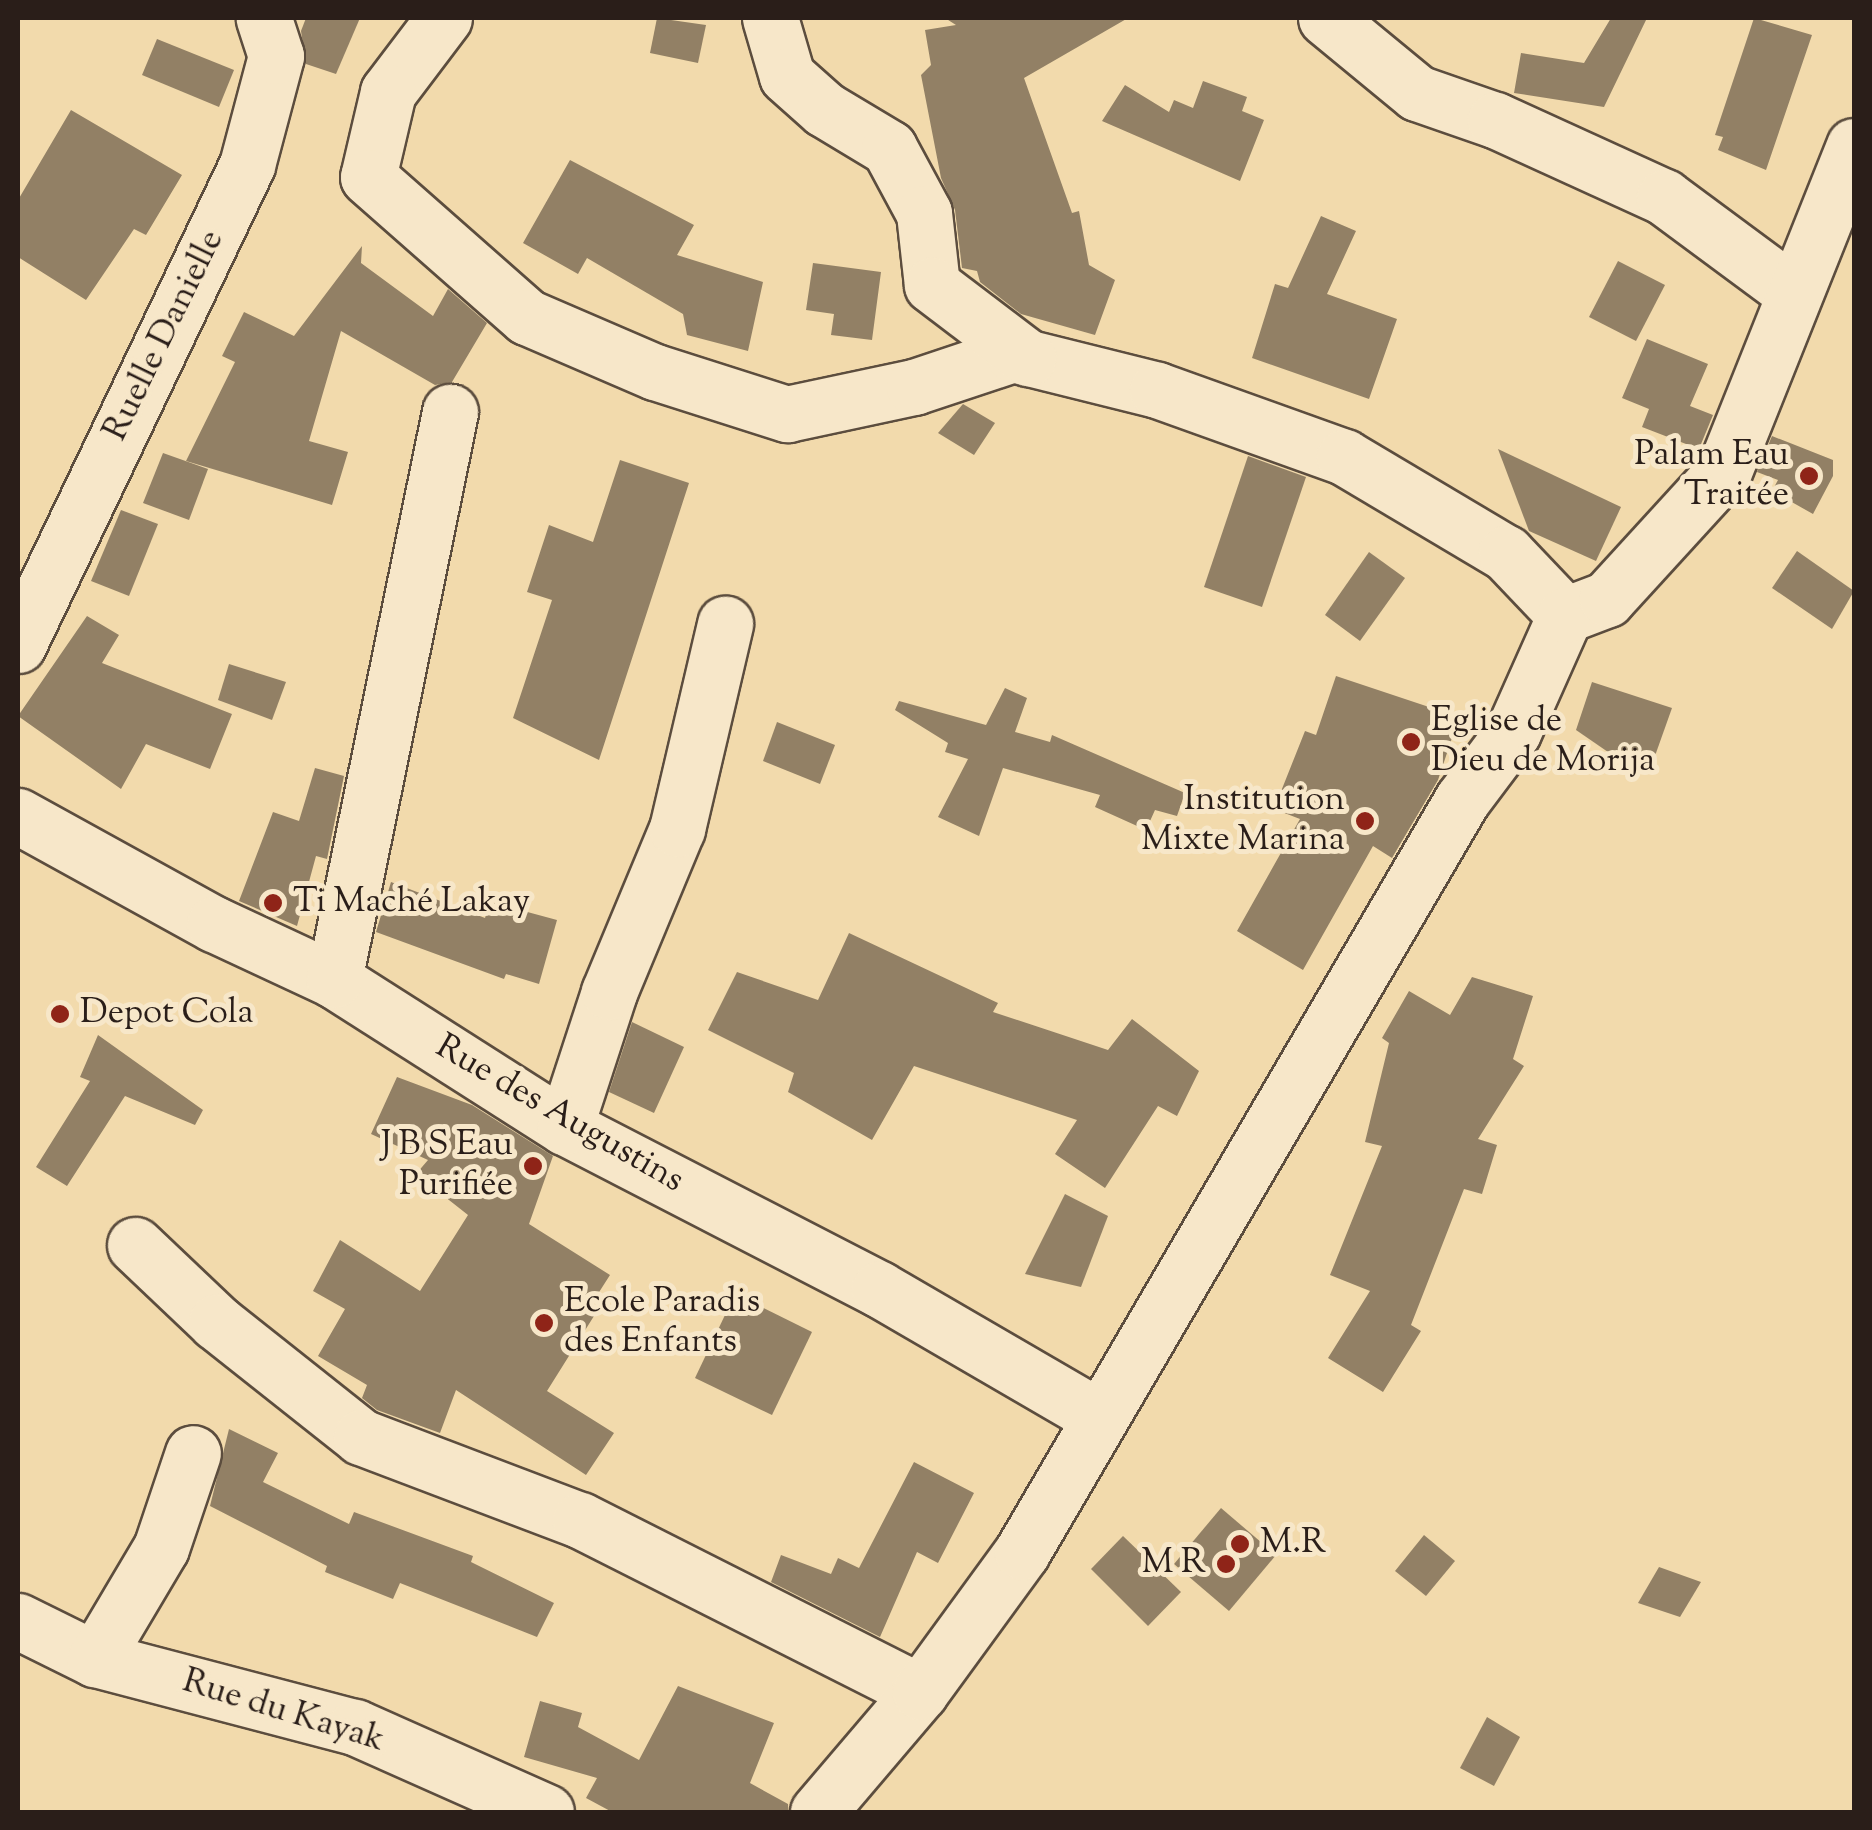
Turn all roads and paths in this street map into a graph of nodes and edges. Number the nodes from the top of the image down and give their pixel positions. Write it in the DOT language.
graph roads {
  1 [pos="264,18"];
  2 [pos="444,18"];
  3 [pos="770,18"];
  4 [pos="1326,18"];
  5 [pos="1854,146"];
  6 [pos="1792,291"];
  7 [pos="1028,358"];
  8 [pos="450,412"];
  9 [pos="1565,615"];
  10 [pos="724,624"];
  11 [pos="18,645"];
  12 [pos="18,816"];
  13 [pos="334,980"];
  14 [pos="566,1127"];
  15 [pos="135,1245"];
  16 [pos="1099,1417"];
  17 [pos="193,1453"];
  18 [pos="18,1622"];
  19 [pos="95,1659"];
  20 [pos="920,1692"];
  21 [pos="546,1812"];
  22 [pos="818,1812"];
  1 -- 11 [label="street, Ruelle Danielle"];
  2 -- 7 [label="street"];
  3 -- 7 [label="street"];
  4 -- 6 [label="street"];
  5 -- 6 [label="street"];
  6 -- 9 [label="street"];
  7 -- 9 [label="street"];
  8 -- 13 [label="street"];
  9 -- 16 [label="street"];
  10 -- 14 [label="street"];
  12 -- 13 [label="street, Rue des Augustins"];
  13 -- 14 [label="street, Rue des Augustins"];
  14 -- 16 [label="street, Rue des Augustins"];
  15 -- 20 [label="street"];
  16 -- 20 [label="street"];
  17 -- 19 [label="street"];
  18 -- 19 [label="street, Rue du Kayak"];
  19 -- 21 [label="street, Rue du Kayak"];
  20 -- 22 [label="street"];
}
